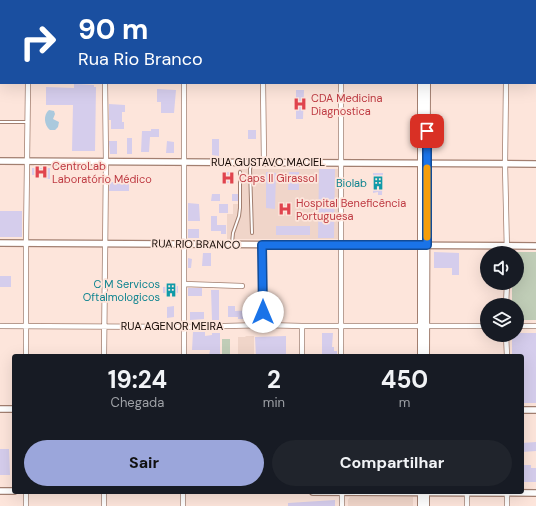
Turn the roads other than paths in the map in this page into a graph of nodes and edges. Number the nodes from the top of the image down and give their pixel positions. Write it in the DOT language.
graph roads {
  1 [pos="28,84"];
  2 [pos="106,84"];
  3 [pos="184,84"];
  4 [pos="264,84"];
  5 [pos="342,84"];
  6 [pos="421,84"];
  7 [pos="427,84"];
  8 [pos="506,84"];
  9 [pos="0,122"];
  10 [pos="27,122"];
  11 [pos="0,161"];
  12 [pos="26,161"];
  13 [pos="106,162"];
  14 [pos="184,162"];
  15 [pos="252,162"];
  16 [pos="264,162"];
  17 [pos="341,163"];
  18 [pos="424,163"];
  19 [pos="505,164"];
  20 [pos="536,164"];
  21 [pos="240,172"];
  22 [pos="252,233"];
  23 [pos="0,243"];
  24 [pos="26,243"];
  25 [pos="105,243"];
  26 [pos="184,244"];
  27 [pos="232,244"];
  28 [pos="262,245"];
  29 [pos="341,245"];
  30 [pos="424,245"];
  31 [pos="507,246"];
  32 [pos="524,246"];
  33 [pos="536,246"];
  34 [pos="184,284"];
  35 [pos="242,286"];
  36 [pos="26,325"];
  37 [pos="263,325"];
  38 [pos="0,326"];
  39 [pos="104,326"];
  40 [pos="302,326"];
  41 [pos="341,326"];
  42 [pos="424,326"];
  43 [pos="480,326"];
  44 [pos="524,326"];
  45 [pos="536,326"];
  46 [pos="184,327"];
  47 [pos="506,342"];
  48 [pos="26,354"];
  49 [pos="104,354"];
  50 [pos="184,354"];
  51 [pos="302,354"];
  52 [pos="341,354"];
  53 [pos="421,354"];
  54 [pos="426,354"];
  55 [pos="506,354"];
  56 [pos="0,409"];
  57 [pos="12,409"];
  58 [pos="524,410"];
  59 [pos="536,410"];
  60 [pos="0,491"];
  61 [pos="12,491"];
  62 [pos="524,493"];
  63 [pos="536,493"];
  64 [pos="26,494"];
  65 [pos="104,494"];
  66 [pos="183,494"];
  67 [pos="342,494"];
  68 [pos="421,494"];
  69 [pos="426,494"];
  70 [pos="467,494"];
  71 [pos="507,494"];
  72 [pos="26,506"];
  73 [pos="104,506"];
  74 [pos="183,506"];
  75 [pos="342,506"];
  76 [pos="421,506"];
  77 [pos="426,506"];
  78 [pos="467,506"];
  79 [pos="507,506"];
  1 -- 10 [label="street"];
  2 -- 13 [label="street"];
  3 -- 14 [label="street"];
  4 -- 16 [label="street"];
  5 -- 17 [label="street"];
  6 -- 18 [label="main road"];
  7 -- 18 [label="main road"];
  8 -- 19 [label="street"];
  9 -- 10 [label="lane"];
  10 -- 12 [label="street"];
  11 -- 12 [label="street, RUA GUSTAVO MACIEL"];
  12 -- 13 [label="street, RUA GUSTAVO MACIEL"];
  12 -- 24 [label="street"];
  13 -- 14 [label="street, RUA GUSTAVO MACIEL"];
  13 -- 25 [label="street"];
  14 -- 15 [label="street, RUA GUSTAVO MACIEL"];
  14 -- 26 [label="street"];
  15 -- 16 [label="street, RUA GUSTAVO MACIEL"];
  15 -- 22 [label="lane"];
  16 -- 17 [label="street, RUA GUSTAVO MACIEL"];
  17 -- 18 [label="street, RUA GUSTAVO MACIEL"];
  17 -- 29 [label="street"];
  18 -- 19 [label="street, RUA GUSTAVO MACIEL"];
  18 -- 30 [label="main road"];
  19 -- 20 [label="street, RUA GUSTAVO MACIEL"];
  19 -- 31 [label="street"];
  21 -- 27 [label="lane"];
  23 -- 24 [label="street, RUA RIO BRANCO"];
  24 -- 25 [label="street, RUA RIO BRANCO"];
  24 -- 36 [label="street"];
  25 -- 26 [label="street, RUA RIO BRANCO"];
  25 -- 39 [label="street"];
  26 -- 27 [label="street, RUA RIO BRANCO"];
  26 -- 34 [label="street"];
  27 -- 28 [label="street, RUA RIO BRANCO"];
  28 -- 29 [label="street, RUA RIO BRANCO"];
  28 -- 37 [label="street"];
  29 -- 30 [label="street, RUA RIO BRANCO"];
  29 -- 41 [label="street"];
  30 -- 31 [label="street, RUA RIO BRANCO"];
  30 -- 42 [label="main road"];
  32 -- 33 [label="street, RUA RIO BRANCO"];
  34 -- 35 [label="street"];
  34 -- 46 [label="street"];
  36 -- 38 [label="street, RUA AGENOR MEIRA"];
  36 -- 39 [label="street, RUA AGENOR MEIRA"];
  36 -- 48 [label="street"];
  37 -- 40 [label="street, RUA AGENOR MEIRA"];
  37 -- 46 [label="street, RUA AGENOR MEIRA"];
  39 -- 46 [label="street, RUA AGENOR MEIRA"];
  39 -- 49 [label="street"];
  40 -- 41 [label="street, RUA AGENOR MEIRA"];
  40 -- 51 [label="street"];
  41 -- 42 [label="street, RUA AGENOR MEIRA"];
  41 -- 52 [label="street"];
  42 -- 43 [label="street, RUA AGENOR MEIRA"];
  42 -- 53 [label="main road"];
  42 -- 54 [label="main road"];
  44 -- 45 [label="street"];
  46 -- 50 [label="street"];
  47 -- 55 [label="street"];
  56 -- 57 [label="street"];
  58 -- 59 [label="street"];
  60 -- 61 [label="street"];
  62 -- 63 [label="street"];
  64 -- 72 [label="street"];
  65 -- 73 [label="street"];
  66 -- 74 [label="street"];
  67 -- 75 [label="street"];
  68 -- 76 [label="main road"];
  69 -- 77 [label="main road"];
  70 -- 78 [label="street"];
  71 -- 79 [label="street"];
}
